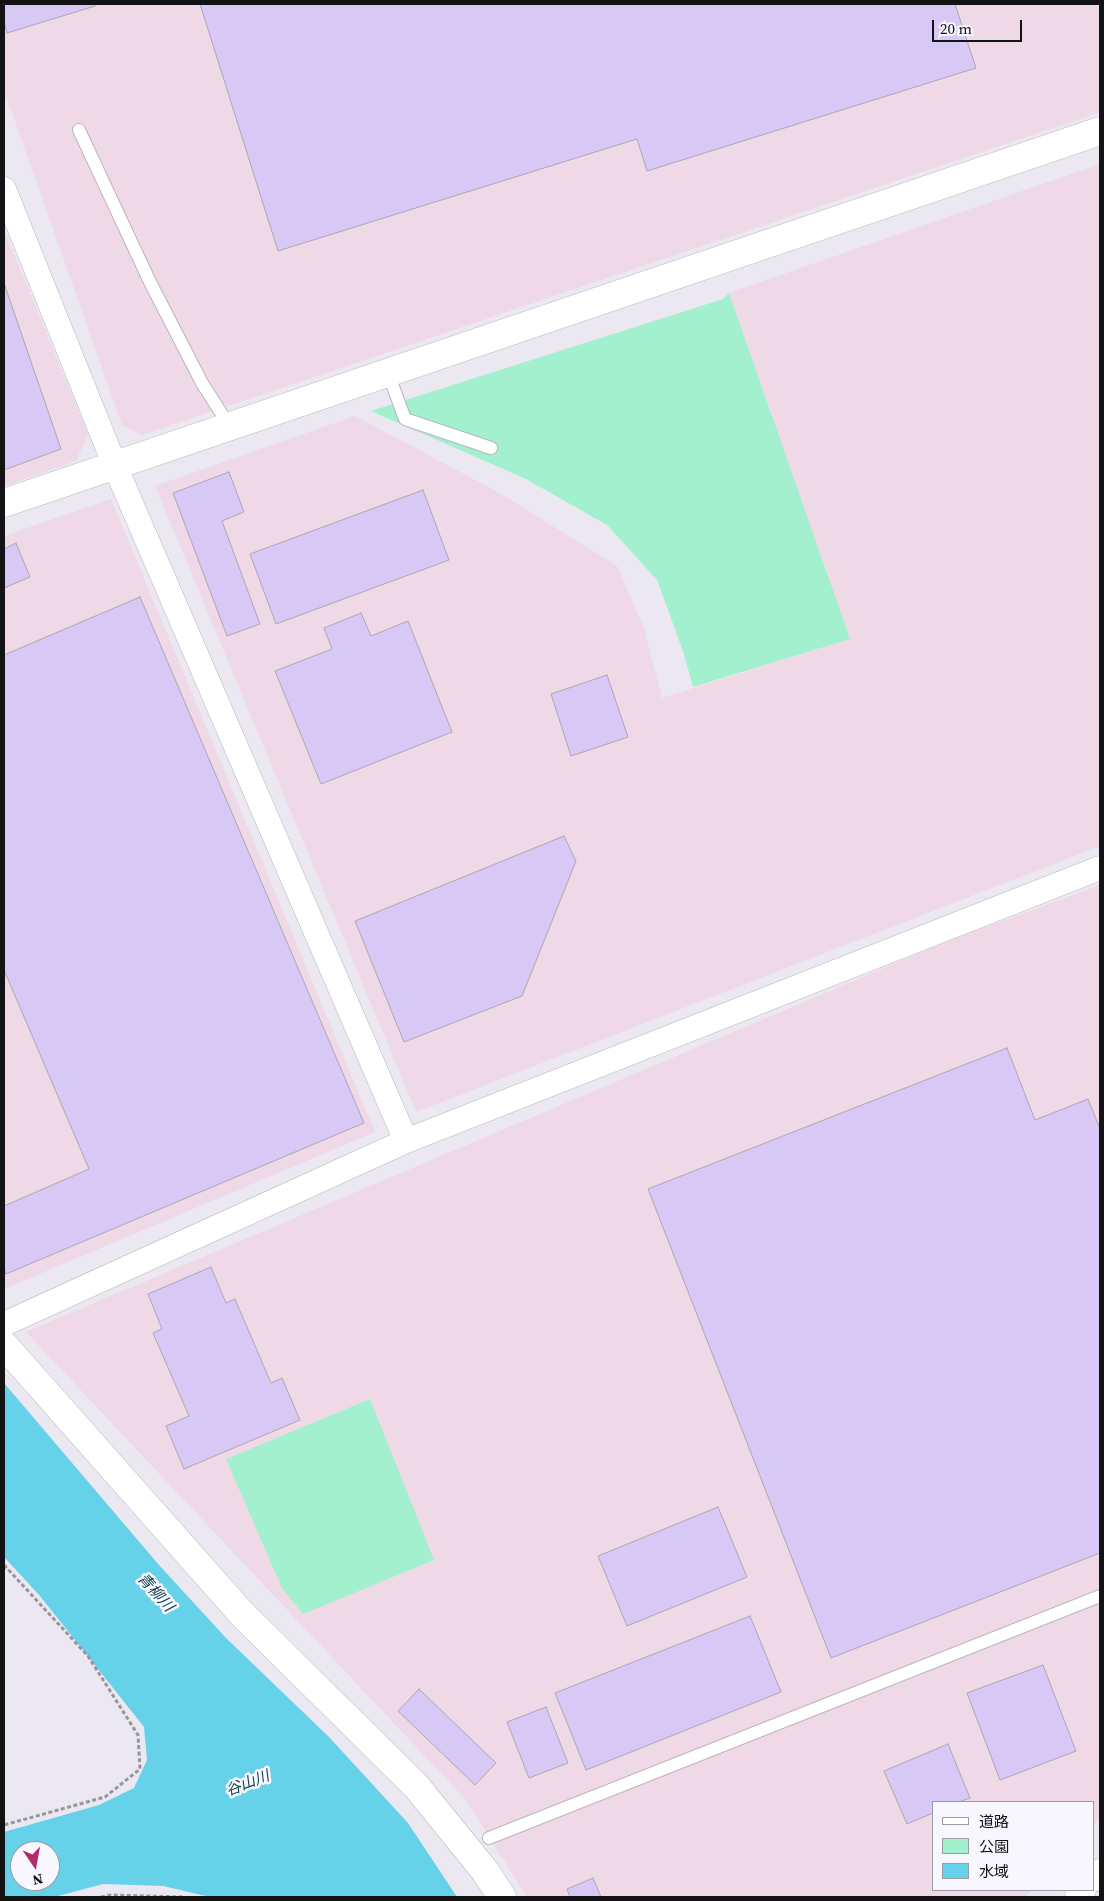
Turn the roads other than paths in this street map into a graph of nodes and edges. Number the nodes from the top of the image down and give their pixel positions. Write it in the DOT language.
graph roads {
  1 [pos="80,130"];
  2 [pos="1100,131"];
  3 [pos="4,189"];
  4 [pos="388,373"];
  5 [pos="230,427"];
  6 [pos="491,448"];
  7 [pos="115,466"];
  8 [pos="4,503"];
  9 [pos="1100,868"];
  10 [pos="406,1141"];
  11 [pos="4,1324"];
  12 [pos="4,1345"];
  13 [pos="1100,1596"];
  14 [pos="489,1838"];
  15 [pos="502,1897"];
  1 -- 5 [label="lane"];
  2 -- 4 [label="street"];
  3 -- 7 [label="street"];
  4 -- 5 [label="street"];
  4 -- 6 [label="lane"];
  5 -- 7 [label="street"];
  7 -- 8 [label="street"];
  7 -- 10 [label="street"];
  9 -- 10 [label="street"];
  10 -- 11 [label="street"];
  12 -- 15 [label="street"];
  13 -- 14 [label="lane"];
}
